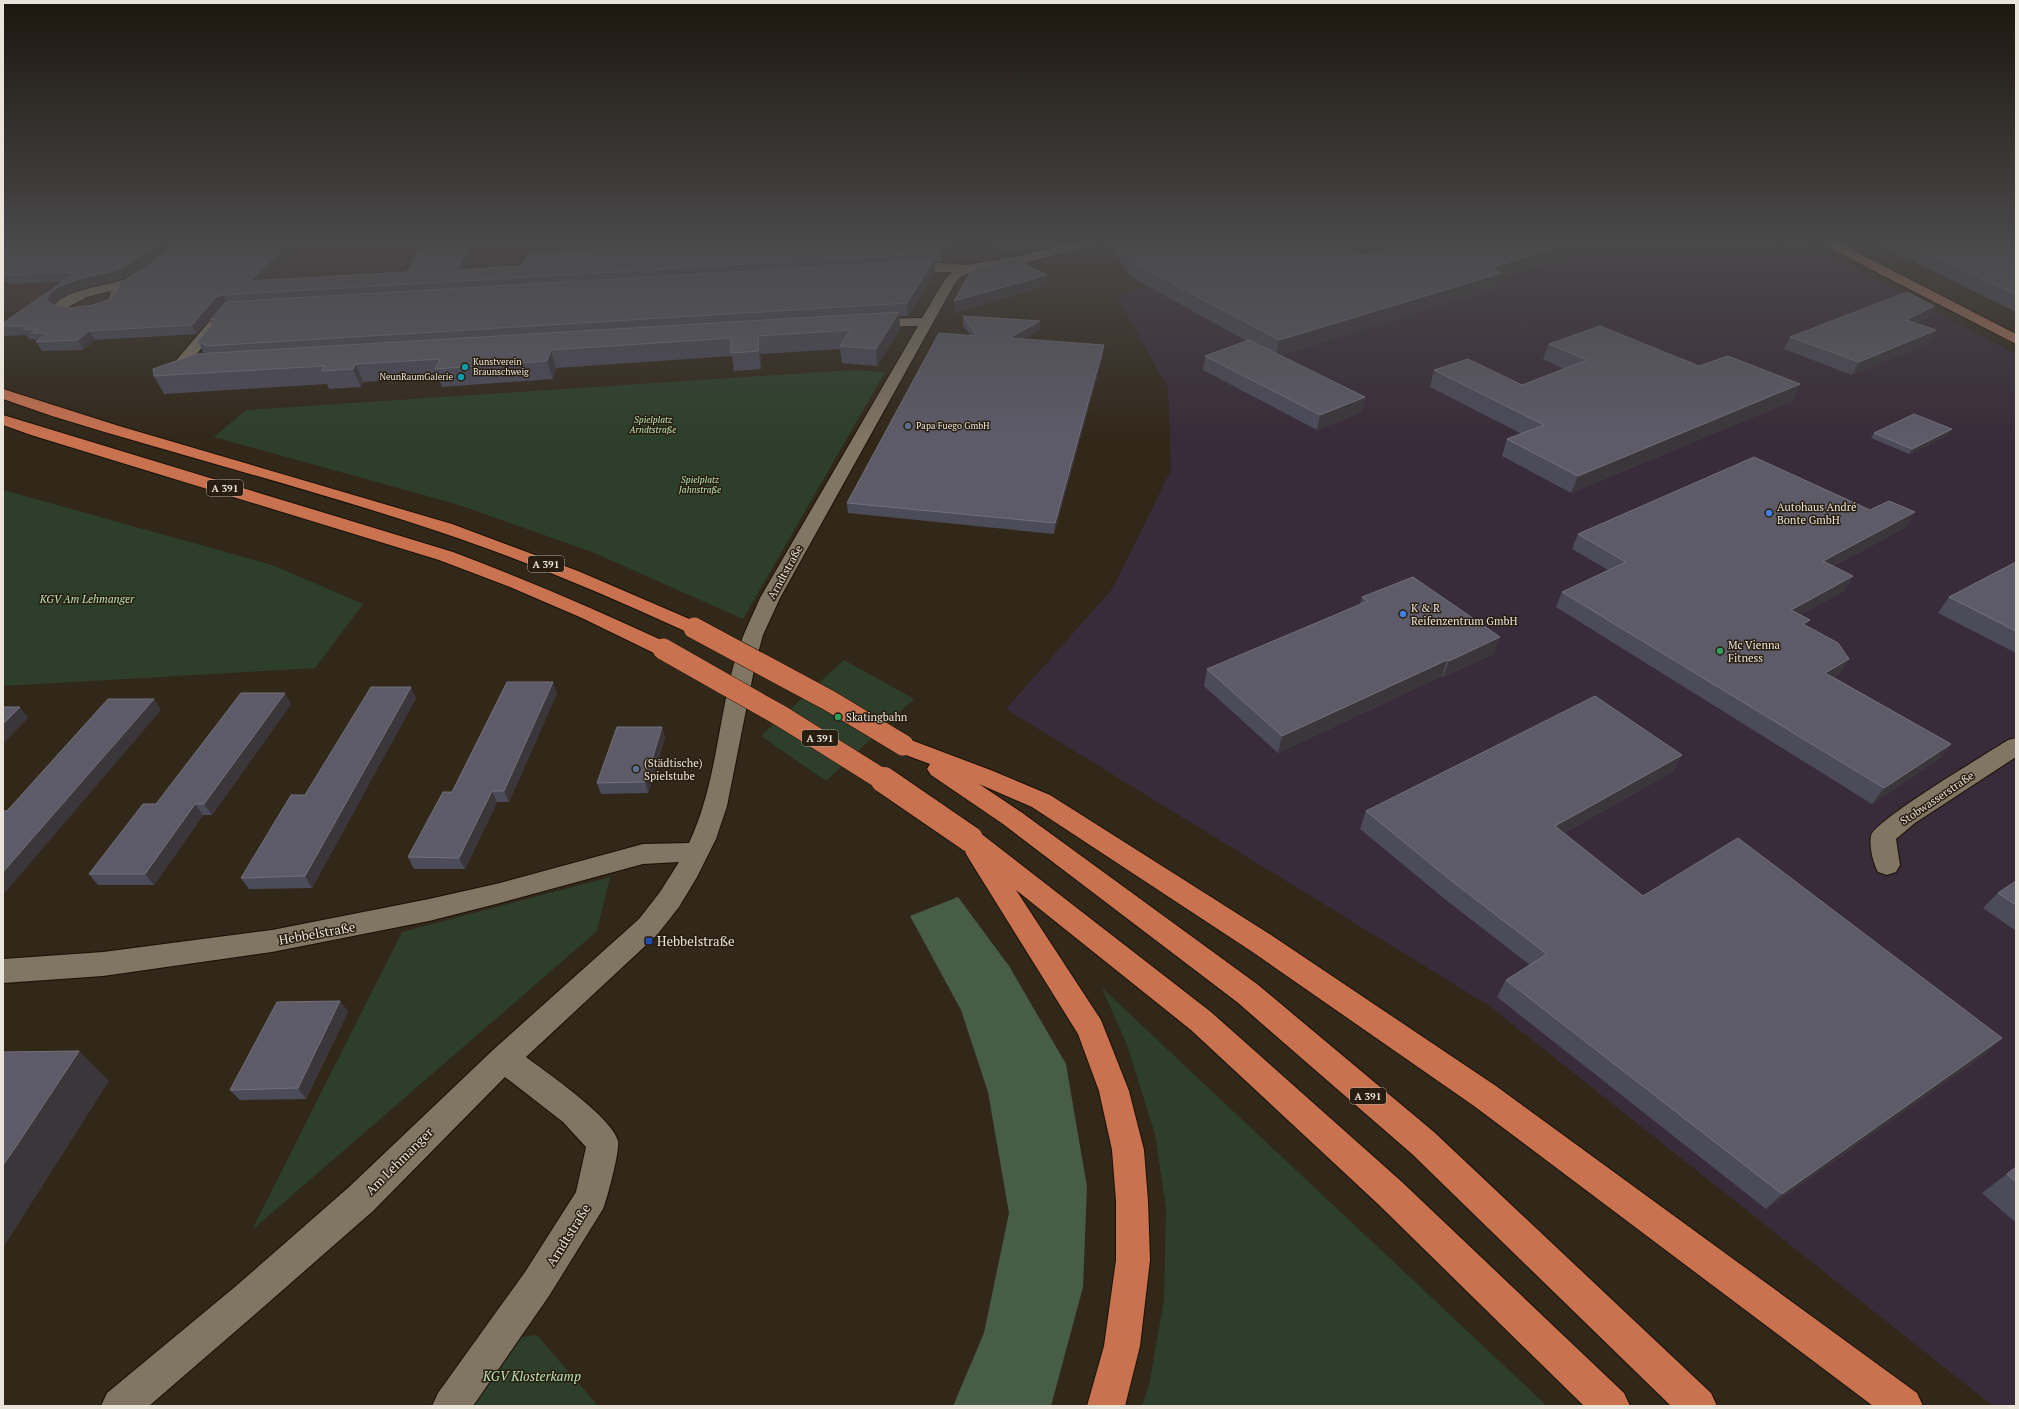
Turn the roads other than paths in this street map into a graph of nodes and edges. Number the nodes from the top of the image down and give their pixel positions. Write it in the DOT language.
graph roads {
  1 [pos="935,307"];
  2 [pos="1952,307"];
  3 [pos="1969,307"];
  4 [pos="227,310"];
  5 [pos="926,322"];
  6 [pos="851,324"];
  7 [pos="2016,331"];
  8 [pos="2016,340"];
  9 [pos="208,366"];
  10 [pos="3,394"];
  11 [pos="3,420"];
  12 [pos="903,745"];
  13 [pos="2016,746"];
  14 [pos="970,839"];
  15 [pos="697,853"];
  16 [pos="1887,865"];
  17 [pos="666,905"];
  18 [pos="3,971"];
  19 [pos="504,1058"];
  20 [pos="120,1406"];
  21 [pos="451,1406"];
  22 [pos="1106,1406"];
  23 [pos="1610,1406"];
  24 [pos="1698,1406"];
  25 [pos="1904,1406"];
  1 -- 5 [label="street, Arndtstraße"];
  2 -- 8 [label="main road"];
  3 -- 7 [label="main road"];
  4 -- 9 [label="street"];
  5 -- 6 [label="street"];
  5 -- 15 [label="street, Arndtstraße"];
  10 -- 12 [label="highway, A 391, bridge"];
  11 -- 14 [label="highway, A 391, bridge"];
  12 -- 24 [label="highway, A 391"];
  12 -- 25 [label="highway"];
  13 -- 16 [label="street, Stobwasserstraße"];
  14 -- 22 [label="highway"];
  14 -- 23 [label="highway, A 391"];
  15 -- 17 [label="street, Arndtstraße"];
  15 -- 18 [label="street, Hebbelstraße"];
  17 -- 19 [label="street, Am Lehmanger"];
  19 -- 20 [label="street, Am Lehmanger"];
  19 -- 21 [label="street, Arndtstraße"];
}
